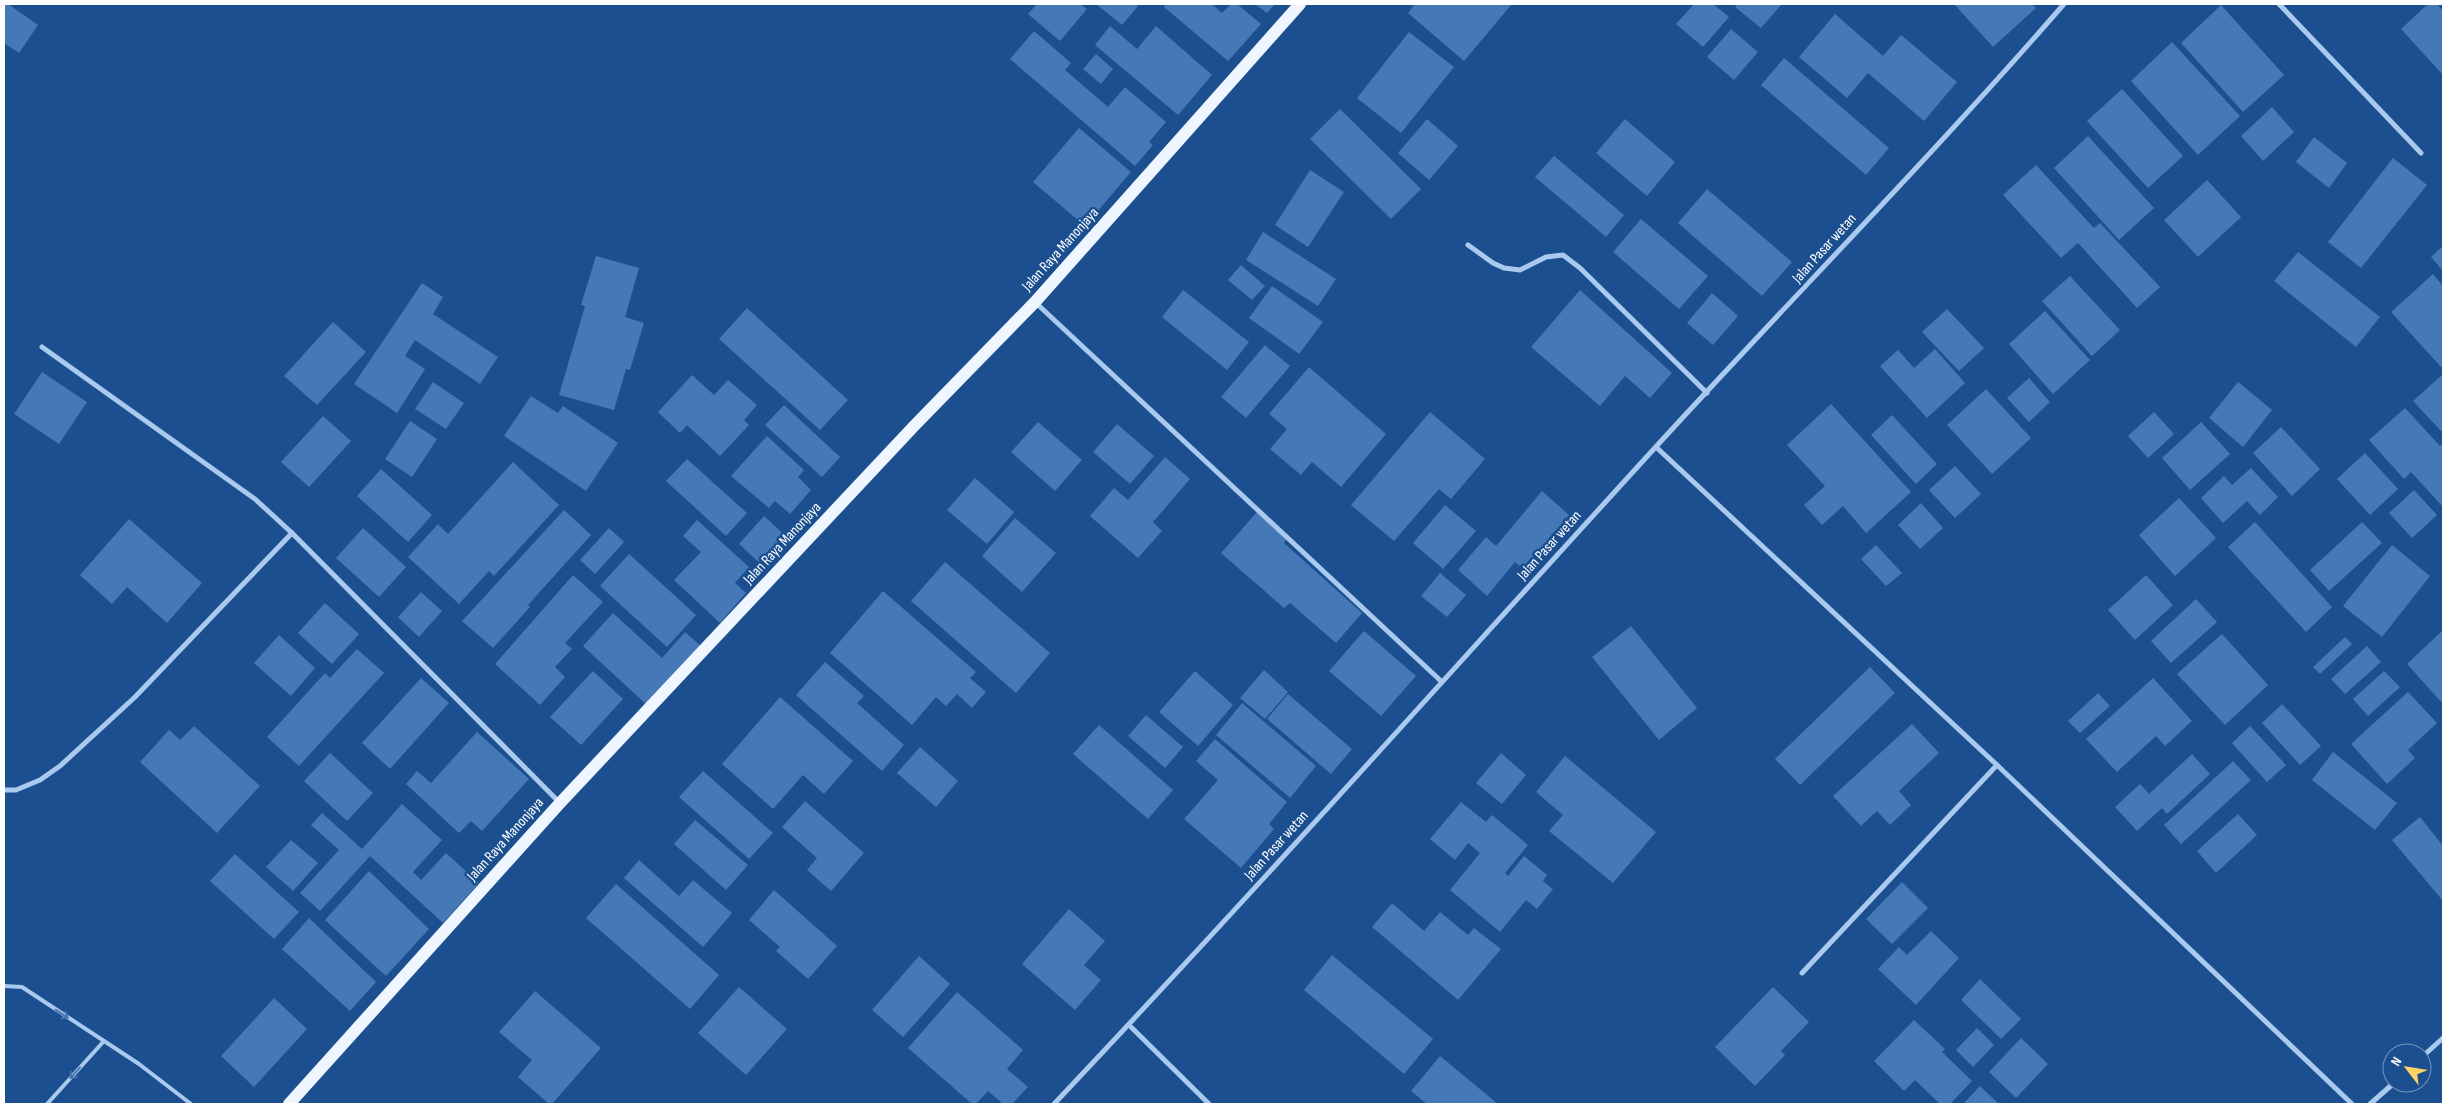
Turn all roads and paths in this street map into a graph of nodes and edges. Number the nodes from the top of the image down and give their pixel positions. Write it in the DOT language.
graph roads {
  1 [pos="1300,4"];
  2 [pos="2064,4"];
  3 [pos="2280,4"];
  4 [pos="2421,153"];
  5 [pos="1468,245"];
  6 [pos="1035,302"];
  7 [pos="42,347"];
  8 [pos="1707,393"];
  9 [pos="1656,447"];
  10 [pos="292,533"];
  11 [pos="1442,682"];
  12 [pos="1998,765"];
  13 [pos="4,790"];
  14 [pos="560,802"];
  15 [pos="1802,973"];
  16 [pos="4,986"];
  17 [pos="1128,1025"];
  18 [pos="2443,1038"];
  19 [pos="104,1041"];
  20 [pos="2432,1048"];
  21 [pos="2383,1093"];
  22 [pos="47,1104"];
  23 [pos="191,1104"];
  24 [pos="289,1104"];
  25 [pos="1054,1104"];
  26 [pos="1209,1104"];
  27 [pos="2352,1104"];
  28 [pos="2370,1104"];
  1 -- 6 [label="main road, Jalan Raya Manonjaya"];
  2 -- 8 [label="street, Jalan Pasar wetan"];
  3 -- 4 [label="street"];
  5 -- 8 [label="street"];
  6 -- 11 [label="street"];
  6 -- 14 [label="main road, Jalan Raya Manonjaya"];
  7 -- 10 [label="street"];
  8 -- 9 [label="street, Jalan Pasar wetan"];
  9 -- 11 [label="street, Jalan Pasar wetan"];
  9 -- 12 [label="street"];
  10 -- 13 [label="street"];
  10 -- 14 [label="street"];
  11 -- 17 [label="street, Jalan Pasar wetan"];
  12 -- 15 [label="street"];
  12 -- 27 [label="street"];
  14 -- 24 [label="main road, Jalan Raya Manonjaya"];
  16 -- 19 [label="lane, one-way"];
  17 -- 25 [label="street, Jalan Pasar wetan"];
  17 -- 26 [label="street"];
  18 -- 20 [label="street"];
  19 -- 22 [label="lane, one-way"];
  19 -- 23 [label="lane"];
  21 -- 28 [label="street"];
}
